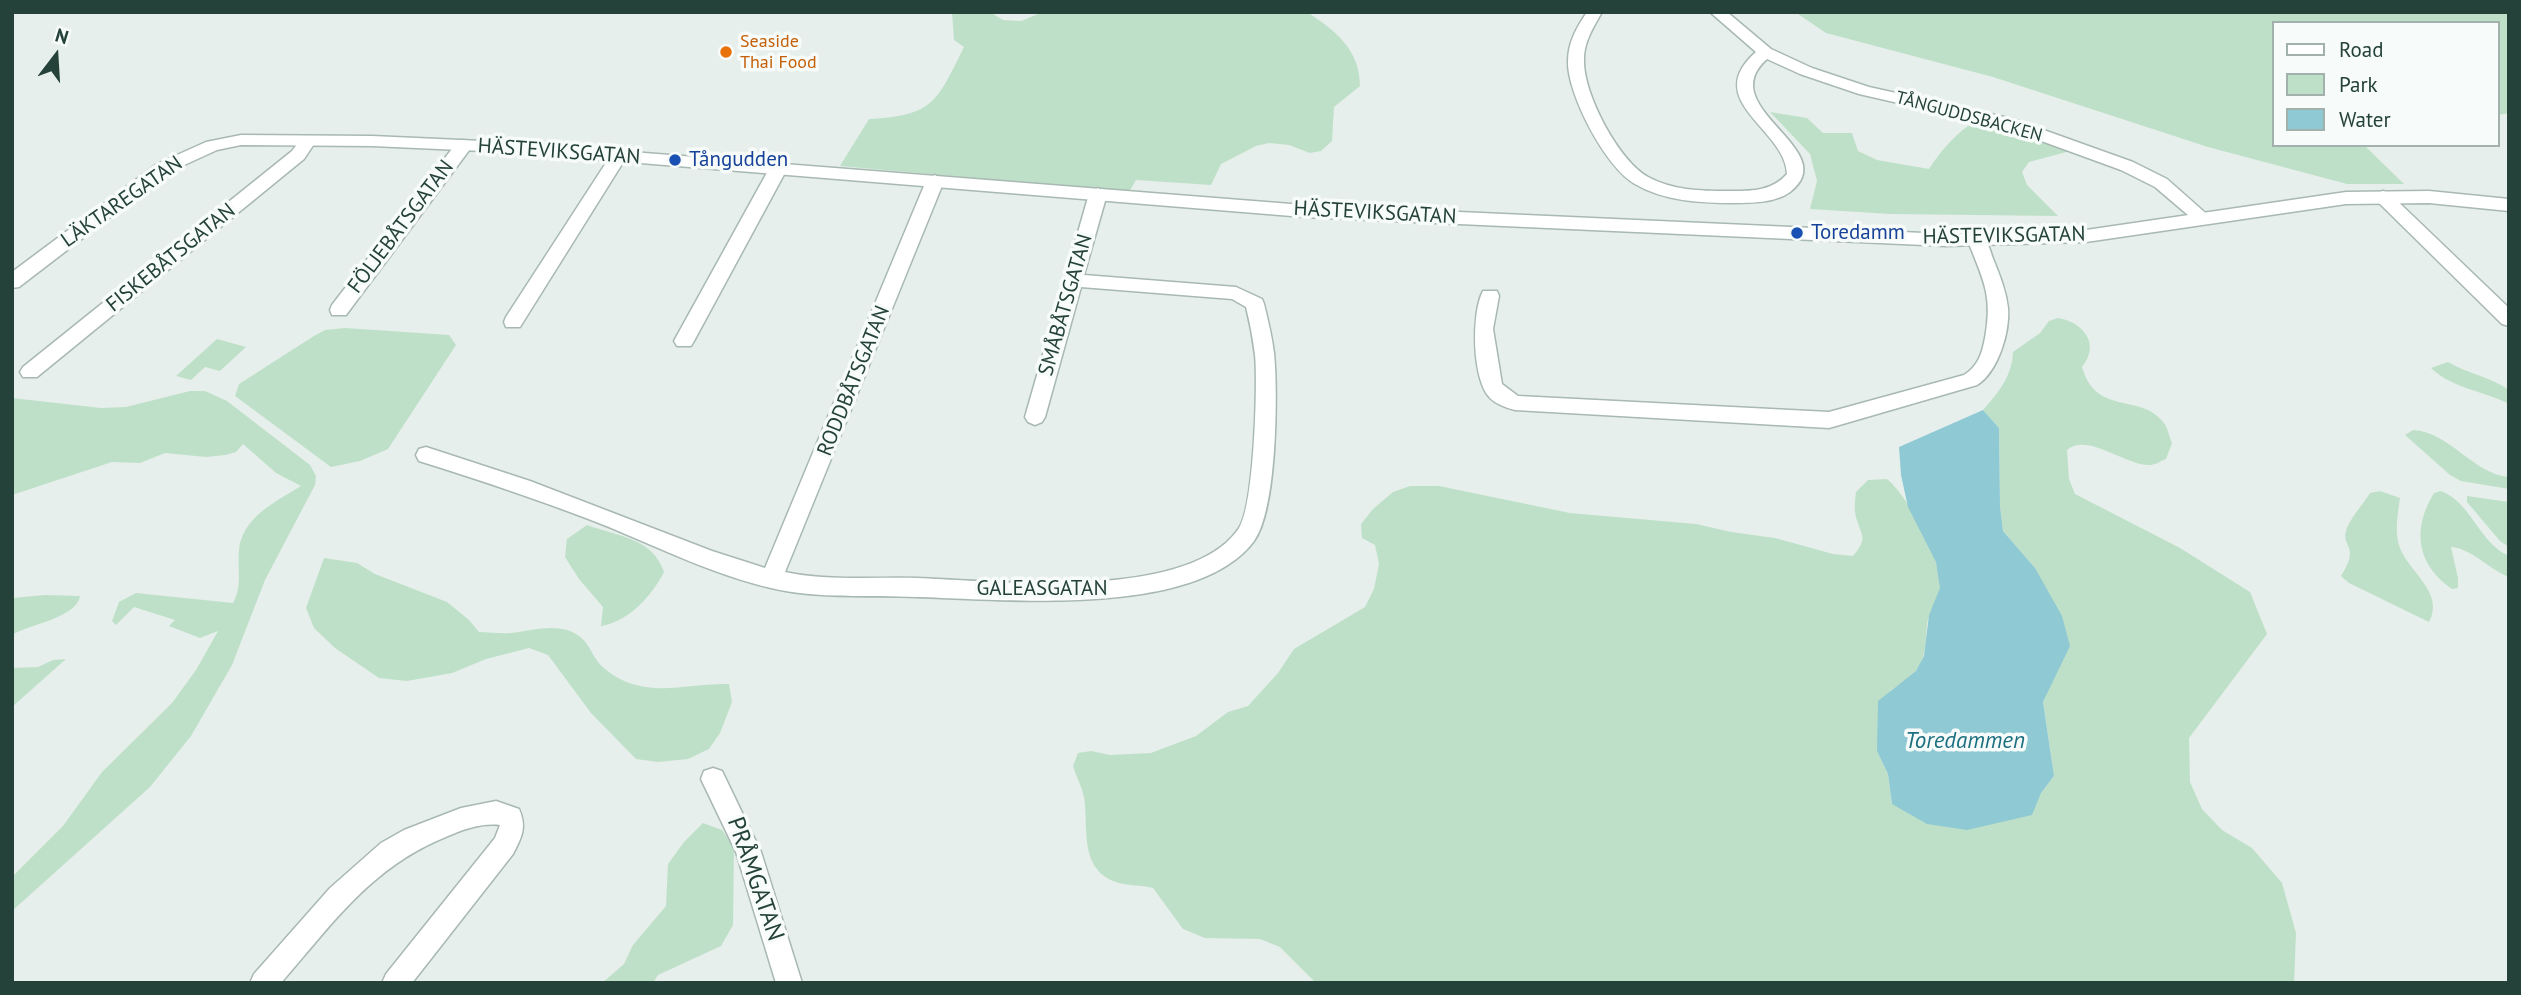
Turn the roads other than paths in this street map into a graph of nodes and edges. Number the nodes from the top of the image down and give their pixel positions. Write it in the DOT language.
graph roads {
  1 [pos="1595,12"];
  2 [pos="1717,12"];
  3 [pos="1765,52"];
  4 [pos="241,140"];
  5 [pos="308,141"];
  6 [pos="464,145"];
  7 [pos="619,156"];
  8 [pos="778,169"];
  9 [pos="935,181"];
  10 [pos="1098,194"];
  11 [pos="2383,197"];
  12 [pos="2509,205"];
  13 [pos="2201,217"];
  14 [pos="1977,241"];
  15 [pos="1072,280"];
  16 [pos="12,282"];
  17 [pos="1490,296"];
  18 [pos="339,310"];
  19 [pos="2509,319"];
  20 [pos="513,322"];
  21 [pos="684,341"];
  22 [pos="30,372"];
  23 [pos="1035,417"];
  24 [pos="426,455"];
  25 [pos="771,579"];
  26 [pos="713,779"];
  27 [pos="263,983"];
  28 [pos="396,983"];
  29 [pos="789,983"];
  1 -- 3 [label="street"];
  2 -- 3 [label="street, TÅNGUDDSBACKEN"];
  3 -- 13 [label="street, TÅNGUDDSBACKEN"];
  4 -- 5 [label="street, HÄSTEVIKSGATAN"];
  4 -- 16 [label="street, LÄKTAREGATAN"];
  5 -- 6 [label="street, HÄSTEVIKSGATAN"];
  5 -- 22 [label="street, FISKEBÅTSGATAN"];
  6 -- 7 [label="street, HÄSTEVIKSGATAN"];
  6 -- 18 [label="street, FÖLJEBÅTSGATAN"];
  7 -- 8 [label="street, HÄSTEVIKSGATAN"];
  7 -- 20 [label="street"];
  8 -- 9 [label="street, HÄSTEVIKSGATAN"];
  8 -- 21 [label="street"];
  9 -- 10 [label="street, HÄSTEVIKSGATAN"];
  9 -- 25 [label="street, RODDBÅTSGATAN"];
  10 -- 14 [label="street, HÄSTEVIKSGATAN"];
  10 -- 15 [label="street, SMÅBÅTSGATAN"];
  11 -- 12 [label="street, HÄSTEVIKSGATAN"];
  11 -- 13 [label="street, HÄSTEVIKSGATAN"];
  11 -- 19 [label="street"];
  13 -- 14 [label="street, HÄSTEVIKSGATAN"];
  14 -- 17 [label="street"];
  15 -- 23 [label="street, SMÅBÅTSGATAN"];
  15 -- 25 [label="street, GALEASGATAN"];
  24 -- 25 [label="street, GALEASGATAN"];
  26 -- 29 [label="street, PRÅMGATAN"];
  27 -- 28 [label="street"];
}
